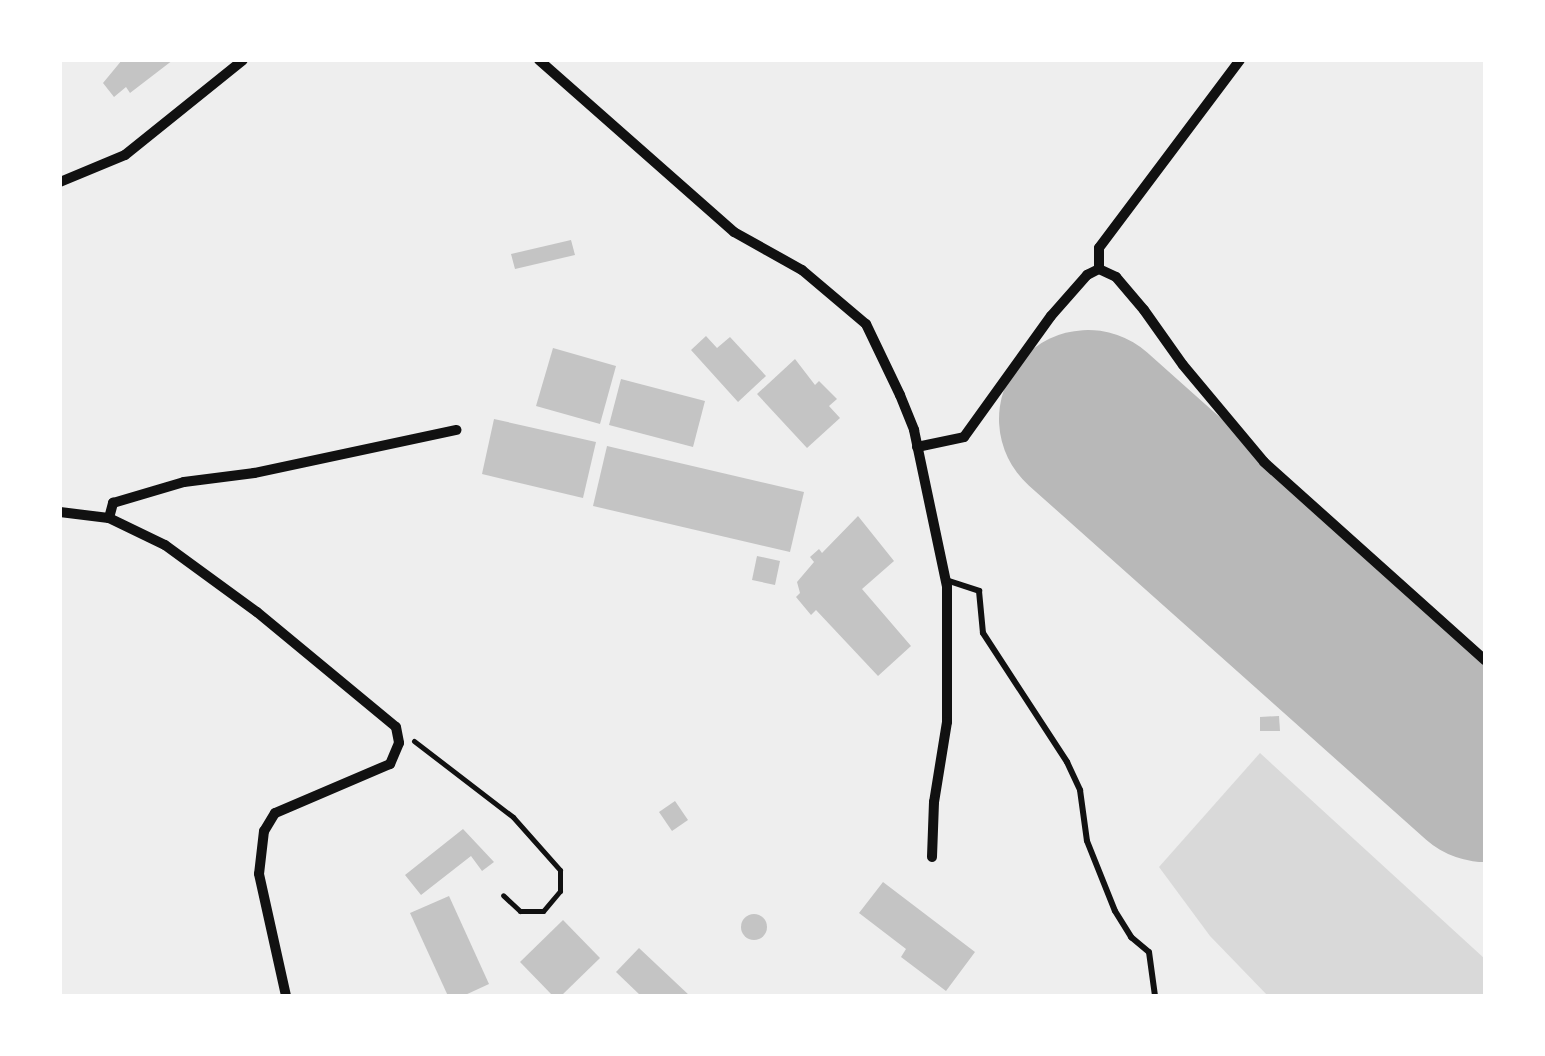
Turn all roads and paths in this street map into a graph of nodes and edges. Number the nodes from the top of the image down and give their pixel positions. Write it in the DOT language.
graph roads {
  1 [pos="243,60"];
  2 [pos="539,60"];
  3 [pos="1240,60"];
  4 [pos="60,182"];
  5 [pos="1098,269"];
  6 [pos="456,430"];
  7 [pos="917,448"];
  8 [pos="60,512"];
  9 [pos="109,518"];
  10 [pos="946,580"];
  11 [pos="1485,660"];
  12 [pos="396,727"];
  13 [pos="932,856"];
  14 [pos="503,895"];
  15 [pos="286,996"];
  16 [pos="1155,996"];
  1 -- 4 [label="street"];
  2 -- 7 [label="street"];
  3 -- 5 [label="street"];
  5 -- 7 [label="street"];
  5 -- 11 [label="street"];
  6 -- 9 [label="street"];
  7 -- 10 [label="street"];
  8 -- 9 [label="street"];
  9 -- 12 [label="street"];
  10 -- 13 [label="street"];
  10 -- 16 [label="lane"];
  12 -- 14 [label="path"];
  12 -- 15 [label="street"];
}
